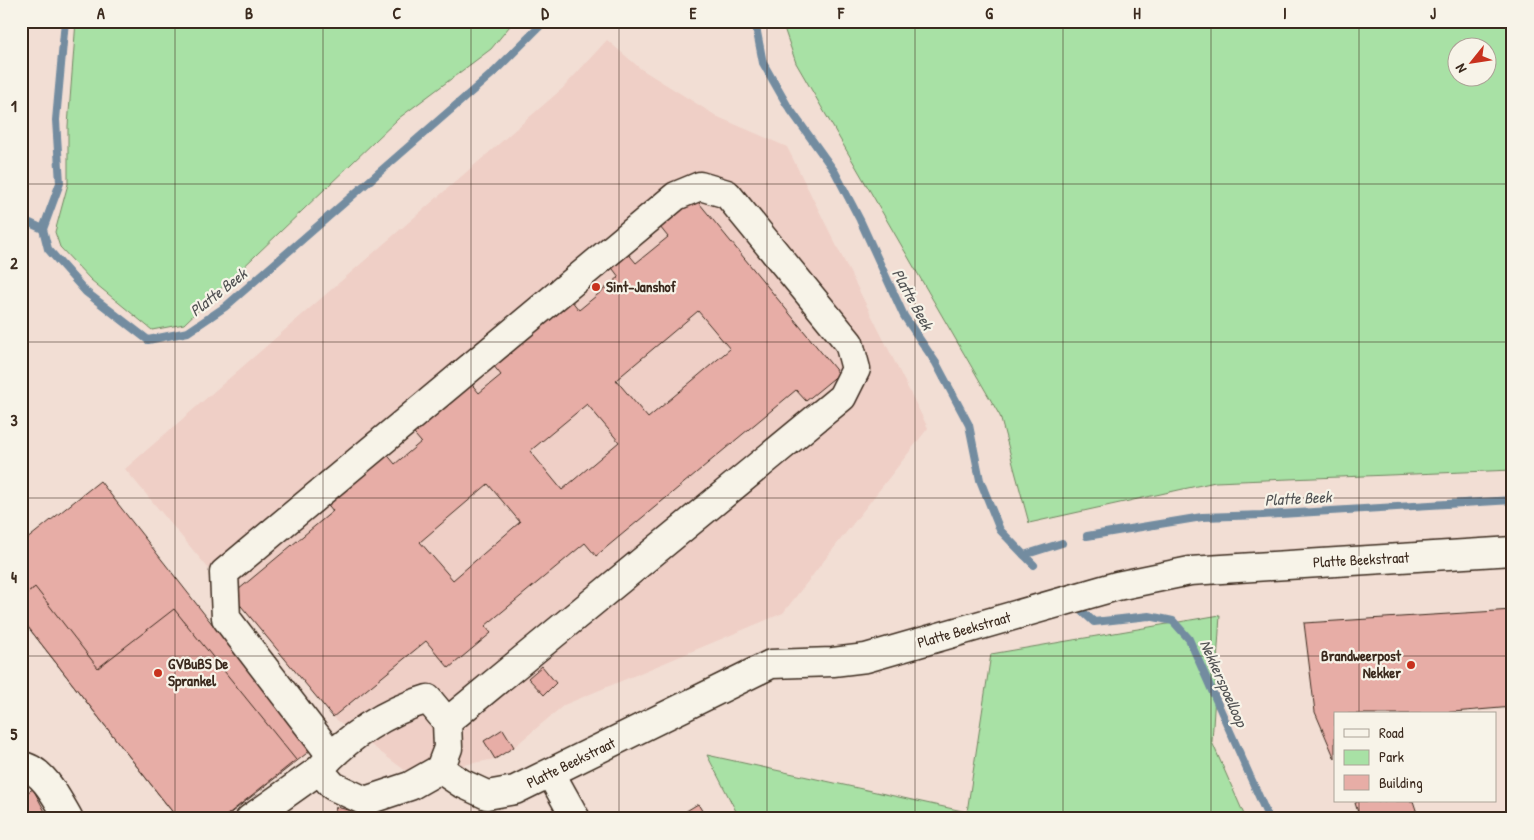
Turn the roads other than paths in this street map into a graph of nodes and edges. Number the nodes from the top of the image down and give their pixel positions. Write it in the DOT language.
graph roads {
  1 [pos="1513,551"];
  2 [pos="446,722"];
  3 [pos="325,763"];
  4 [pos="21,766"];
  5 [pos="443,772"];
  6 [pos="551,774"];
  7 [pos="69,819"];
  8 [pos="250,819"];
  9 [pos="576,819"];
  1 -- 6 [label="street, Platte Beekstraat"];
  2 -- 3 [label="street"];
  2 -- 3 [label="street"];
  2 -- 5 [label="street"];
  3 -- 5 [label="street"];
  3 -- 8 [label="street"];
  4 -- 7 [label="street"];
  5 -- 6 [label="street, Platte Beekstraat"];
  6 -- 9 [label="street"];
}
